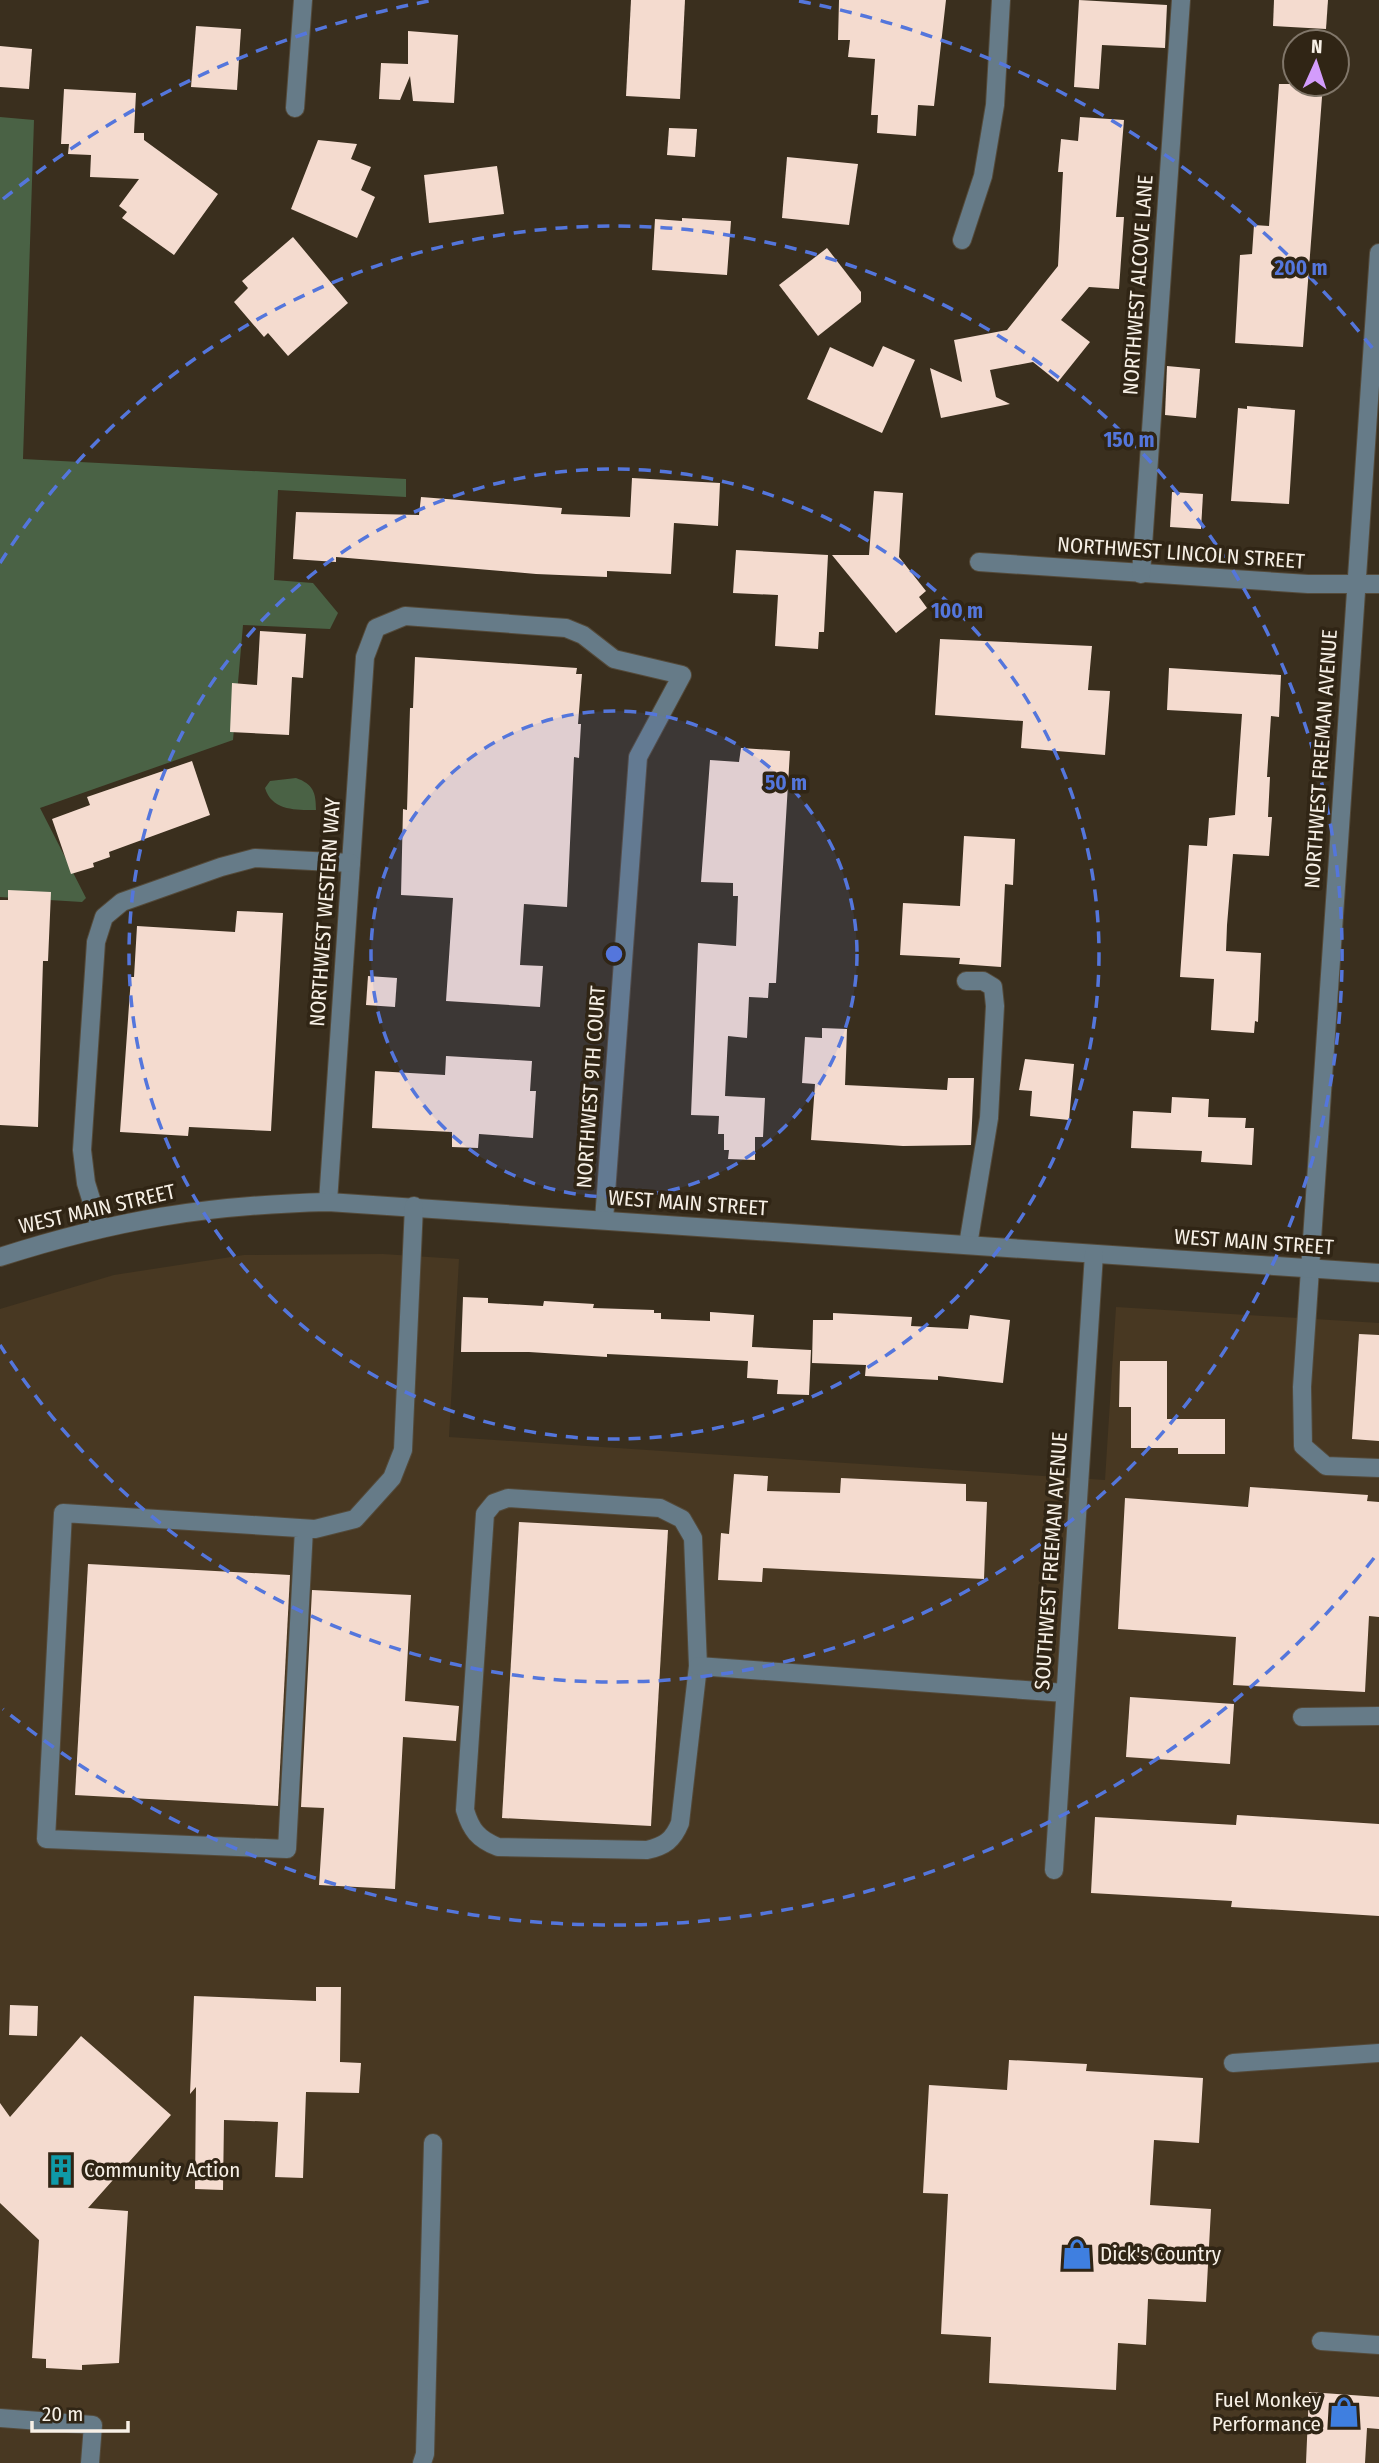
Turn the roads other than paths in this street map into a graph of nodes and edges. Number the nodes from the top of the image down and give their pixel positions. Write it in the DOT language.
graph roads {
  1 [pos="303,0"];
  2 [pos="1000,0"];
  3 [pos="1181,0"];
  4 [pos="295,108"];
  5 [pos="962,240"];
  6 [pos="1379,253"];
  7 [pos="979,562"];
  8 [pos="1141,574"];
  9 [pos="1354,584"];
  10 [pos="1379,584"];
  11 [pos="376,628"];
  12 [pos="351,863"];
  13 [pos="966,982"];
  14 [pos="328,1202"];
  15 [pos="414,1206"];
  16 [pos="604,1220"];
  17 [pos="100,1228"];
  18 [pos="968,1245"];
  19 [pos="1094,1254"];
  20 [pos="0,1257"];
  21 [pos="1312,1269"];
  22 [pos="1379,1273"];
  23 [pos="1379,1468"];
  24 [pos="304,1529"];
  25 [pos="698,1666"];
  26 [pos="1065,1693"];
  27 [pos="1379,1716"];
  28 [pos="1302,1717"];
  29 [pos="1054,1870"];
  30 [pos="1379,2053"];
  31 [pos="1234,2063"];
  32 [pos="433,2143"];
  33 [pos="1321,2341"];
  34 [pos="1379,2345"];
  35 [pos="0,2418"];
  36 [pos="90,2463"];
  37 [pos="422,2463"];
  1 -- 4 [label="street"];
  2 -- 5 [label="street"];
  3 -- 8 [label="street, NORTHWEST ALCOVE LANE"];
  6 -- 9 [label="street, NORTHWEST FREEMAN AVENUE"];
  7 -- 8 [label="street, NORTHWEST LINCOLN STREET"];
  8 -- 9 [label="street, NORTHWEST LINCOLN STREET"];
  9 -- 10 [label="street, NORTHWEST LINCOLN STREET"];
  9 -- 21 [label="street, NORTHWEST FREEMAN AVENUE"];
  11 -- 12 [label="street, NORTHWEST WESTERN WAY"];
  11 -- 16 [label="street, NORTHWEST 9TH COURT"];
  12 -- 14 [label="street, NORTHWEST WESTERN WAY"];
  12 -- 17 [label="street"];
  13 -- 18 [label="street"];
  14 -- 15 [label="street, WEST MAIN STREET"];
  14 -- 17 [label="street, WEST MAIN STREET"];
  15 -- 16 [label="street, WEST MAIN STREET"];
  15 -- 24 [label="street"];
  16 -- 18 [label="street, WEST MAIN STREET"];
  17 -- 20 [label="street, WEST MAIN STREET"];
  18 -- 19 [label="street, WEST MAIN STREET"];
  19 -- 21 [label="street, WEST MAIN STREET"];
  19 -- 26 [label="street, SOUTHWEST FREEMAN AVENUE"];
  21 -- 22 [label="street, WEST MAIN STREET"];
  21 -- 23 [label="street, NORTHWEST FREEMAN AVENUE"];
  24 -- 24 [label="street"];
  25 -- 25 [label="street"];
  25 -- 26 [label="street"];
  26 -- 29 [label="street, SOUTHWEST FREEMAN AVENUE"];
  27 -- 28 [label="street"];
  30 -- 31 [label="street"];
  32 -- 37 [label="street"];
  33 -- 34 [label="street"];
  35 -- 36 [label="street"];
}
